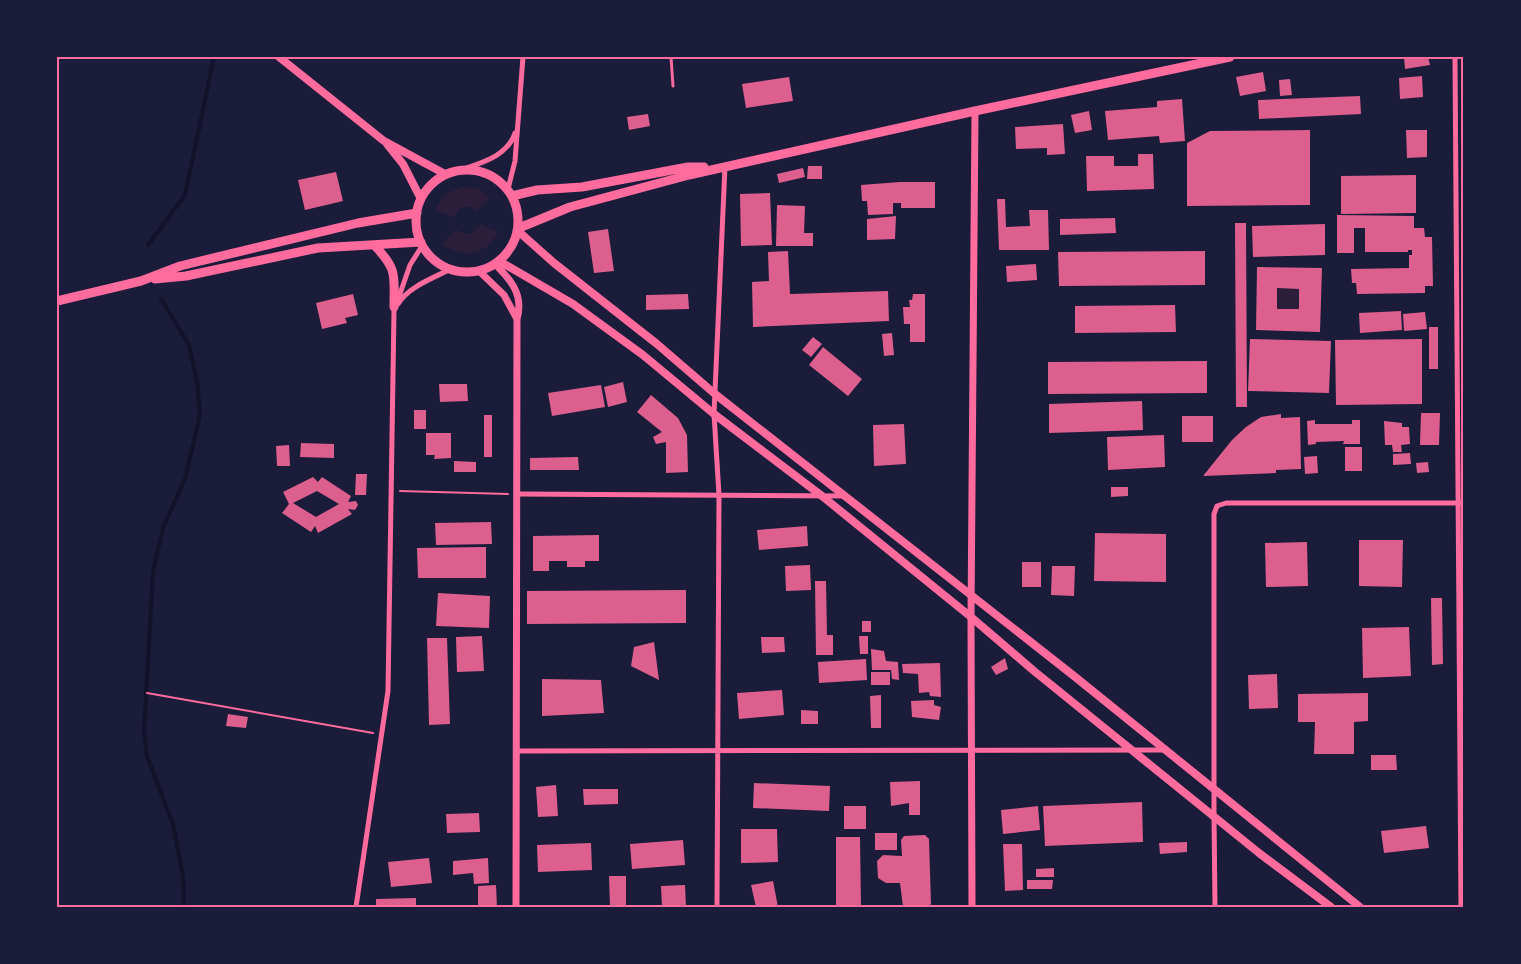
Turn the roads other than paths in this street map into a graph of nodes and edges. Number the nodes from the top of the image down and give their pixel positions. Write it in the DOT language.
graph roads {
  1 [pos="279,57"];
  2 [pos="523,57"];
  3 [pos="670,57"];
  4 [pos="1230,57"];
  5 [pos="1455,57"];
  6 [pos="1214,59"];
  7 [pos="673,86"];
  8 [pos="975,111"];
  9 [pos="519,123"];
  10 [pos="384,141"];
  11 [pos="725,166"];
  12 [pos="464,170"];
  13 [pos="445,174"];
  14 [pos="510,192"];
  15 [pos="421,199"];
  16 [pos="417,213"];
  17 [pos="518,229"];
  18 [pos="422,244"];
  19 [pos="375,246"];
  20 [pos="1457,246"];
  21 [pos="1464,246"];
  22 [pos="497,263"];
  23 [pos="451,269"];
  24 [pos="479,270"];
  25 [pos="141,280"];
  26 [pos="57,301"];
  27 [pos="394,309"];
  28 [pos="518,319"];
  29 [pos="715,394"];
  30 [pos="714,414"];
  31 [pos="517,494"];
  32 [pos="719,495"];
  33 [pos="822,496"];
  34 [pos="844,496"];
  35 [pos="1461,503"];
  36 [pos="971,595"];
  37 [pos="971,617"];
  38 [pos="1461,749"];
  39 [pos="972,750"];
  40 [pos="1133,750"];
  41 [pos="1167,750"];
  42 [pos="516,751"];
  43 [pos="718,751"];
  44 [pos="1214,787"];
  45 [pos="1214,816"];
  46 [pos="356,907"];
  47 [pos="516,907"];
  48 [pos="717,907"];
  49 [pos="972,907"];
  50 [pos="1215,907"];
  51 [pos="1331,907"];
  52 [pos="1360,907"];
  53 [pos="1461,907"];
  1 -- 10 [label="main road"];
  2 -- 9 [label="street"];
  3 -- 7 [label="lane"];
  4 -- 6 [label="highway"];
  5 -- 20 [label="street"];
  6 -- 8 [label="highway"];
  8 -- 11 [label="highway"];
  8 -- 36 [label="street"];
  9 -- 12 [label="street"];
  9 -- 14 [label="street"];
  10 -- 13 [label="main road"];
  10 -- 15 [label="main road"];
  11 -- 14 [label="highway"];
  11 -- 17 [label="highway"];
  11 -- 29 [label="street"];
  12 -- 13 [label="highway"];
  12 -- 14 [label="highway"];
  13 -- 15 [label="highway"];
  14 -- 17 [label="highway"];
  15 -- 16 [label="highway"];
  16 -- 18 [label="highway"];
  16 -- 25 [label="highway"];
  17 -- 22 [label="highway"];
  17 -- 29 [label="main road"];
  18 -- 19 [label="highway"];
  18 -- 23 [label="highway"];
  18 -- 27 [label="street"];
  19 -- 25 [label="highway"];
  19 -- 27 [label="highway"];
  20 -- 21 [label="street"];
  20 -- 35 [label="street"];
  22 -- 24 [label="highway"];
  22 -- 28 [label="street"];
  22 -- 30 [label="main road"];
  23 -- 24 [label="highway"];
  23 -- 27 [label="street"];
  24 -- 28 [label="street"];
  25 -- 26 [label="highway"];
  27 -- 46 [label="street"];
  28 -- 31 [label="street"];
  29 -- 30 [label="street"];
  29 -- 34 [label="main road"];
  30 -- 32 [label="street"];
  30 -- 33 [label="main road"];
  31 -- 32 [label="street"];
  31 -- 42 [label="street"];
  32 -- 33 [label="street"];
  32 -- 43 [label="street"];
  33 -- 34 [label="street"];
  33 -- 37 [label="main road"];
  34 -- 36 [label="main road"];
  35 -- 38 [label="street"];
  35 -- 44 [label="street"];
  36 -- 37 [label="street"];
  36 -- 41 [label="main road"];
  37 -- 39 [label="street"];
  37 -- 40 [label="main road"];
  38 -- 53 [label="street"];
  39 -- 40 [label="street"];
  39 -- 43 [label="street"];
  39 -- 49 [label="street"];
  40 -- 41 [label="street"];
  40 -- 45 [label="main road"];
  41 -- 44 [label="main road"];
  42 -- 43 [label="street"];
  42 -- 47 [label="street"];
  43 -- 48 [label="street"];
  44 -- 45 [label="street"];
  44 -- 52 [label="main road"];
  45 -- 50 [label="street"];
  45 -- 51 [label="main road"];
}
